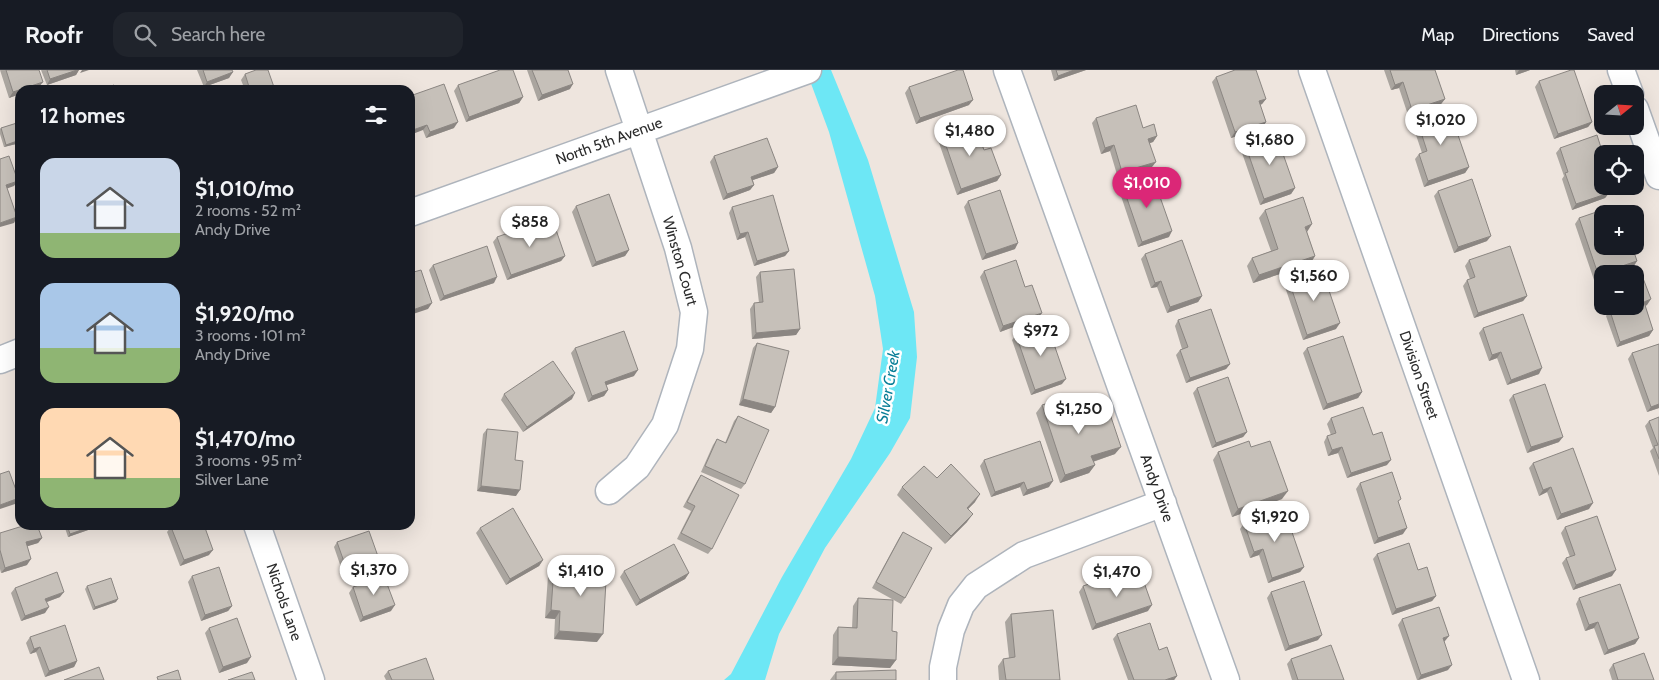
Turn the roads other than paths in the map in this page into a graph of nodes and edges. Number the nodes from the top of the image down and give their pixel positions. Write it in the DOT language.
graph roads {
  1 [pos="619,70"];
  2 [pos="1007,70"];
  3 [pos="1312,70"];
  4 [pos="1621,70"];
  5 [pos="804,71"];
  6 [pos="1627,85"];
  7 [pos="640,130"];
  8 [pos="1644,134"];
  9 [pos="1659,176"];
  10 [pos="415,210"];
  11 [pos="15,354"];
  12 [pos="0,360"];
  13 [pos="609,491"];
  14 [pos="1163,503"];
  15 [pos="259,530"];
  16 [pos="311,680"];
  17 [pos="943,680"];
  18 [pos="1226,680"];
  19 [pos="1526,680"];
  1 -- 7 [label="street, Winston Court"];
  2 -- 14 [label="street, Andy Drive"];
  3 -- 19 [label="street, Division Street"];
  4 -- 6 [label="street"];
  5 -- 7 [label="street, North 5th Avenue"];
  7 -- 10 [label="street, North 5th Avenue"];
  7 -- 13 [label="street, Winston Court"];
  8 -- 9 [label="street"];
  11 -- 12 [label="street"];
  14 -- 17 [label="street"];
  14 -- 18 [label="street, Andy Drive"];
  15 -- 16 [label="street, Nichols Lane"];
}
